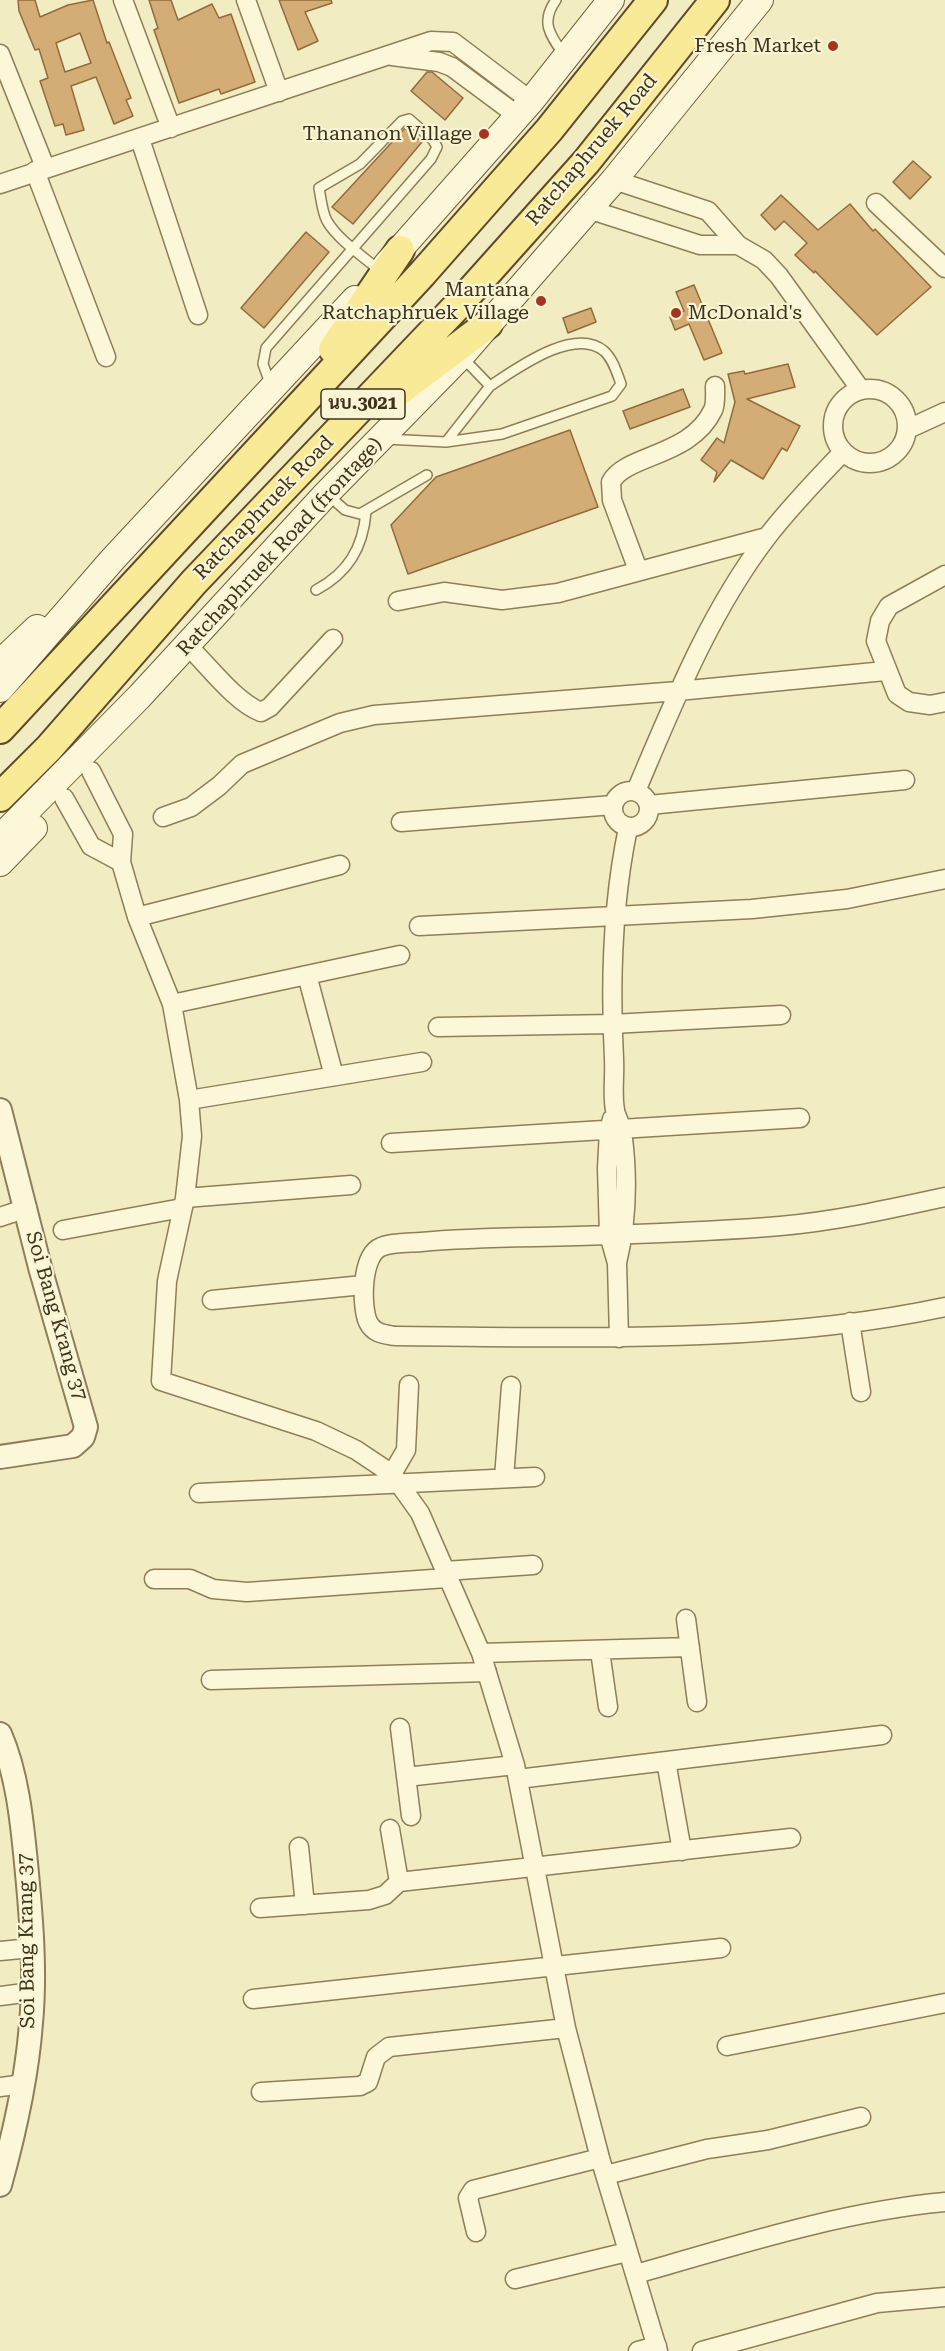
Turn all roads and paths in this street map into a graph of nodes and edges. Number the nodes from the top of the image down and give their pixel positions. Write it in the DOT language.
graph roads {
  1 [pos="123,0"];
  2 [pos="246,0"];
  3 [pos="556,0"];
  4 [pos="612,0"];
  5 [pos="653,0"];
  6 [pos="715,0"];
  7 [pos="760,0"];
  8 [pos="0,54"];
  9 [pos="565,57"];
  10 [pos="279,92"];
  11 [pos="524,109"];
  12 [pos="171,128"];
  13 [pos="140,139"];
  14 [pos="40,169"];
  15 [pos="614,180"];
  16 [pos="0,184"];
  17 [pos="876,203"];
  18 [pos="588,209"];
  19 [pos="738,245"];
  20 [pos="354,248"];
  21 [pos="400,250"];
  22 [pos="945,268"];
  23 [pos="380,271"];
  24 [pos="198,315"];
  25 [pos="488,324"];
  26 [pos="461,356"];
  27 [pos="106,357"];
  28 [pos="490,386"];
  29 [pos="715,386"];
  30 [pos="861,390"];
  31 [pos="272,391"];
  32 [pos="945,412"];
  33 [pos="284,424"];
  34 [pos="908,429"];
  35 [pos="381,438"];
  36 [pos="446,442"];
  37 [pos="843,452"];
  38 [pos="316,454"];
  39 [pos="427,475"];
  40 [pos="326,494"];
  41 [pos="366,512"];
  42 [pos="767,537"];
  43 [pos="113,559"];
  44 [pos="638,570"];
  45 [pos="945,575"];
  46 [pos="315,590"];
  47 [pos="398,601"];
  48 [pos="333,639"];
  49 [pos="188,645"];
  50 [pos="0,663"];
  51 [pos="885,671"];
  52 [pos="0,689"];
  53 [pos="678,691"];
  54 [pos="139,698"];
  55 [pos="945,702"];
  56 [pos="0,729"];
  57 [pos="91,771"];
  58 [pos="905,780"];
  59 [pos="636,791"];
  60 [pos="0,797"];
  61 [pos="64,798"];
  62 [pos="613,805"];
  63 [pos="649,805"];
  64 [pos="164,817"];
  65 [pos="401,822"];
  66 [pos="628,828"];
  67 [pos="0,838"];
  68 [pos="121,862"];
  69 [pos="0,863"];
  70 [pos="340,865"];
  71 [pos="945,879"];
  72 [pos="614,915"];
  73 [pos="137,917"];
  74 [pos="419,926"];
  75 [pos="400,955"];
  76 [pos="308,975"];
  77 [pos="172,1004"];
  78 [pos="781,1015"];
  79 [pos="612,1024"];
  80 [pos="438,1027"];
  81 [pos="422,1062"];
  82 [pos="334,1076"];
  83 [pos="189,1100"];
  84 [pos="0,1110"];
  85 [pos="800,1118"];
  86 [pos="615,1130"];
  87 [pos="391,1143"];
  88 [pos="351,1185"];
  89 [pos="945,1197"];
  90 [pos="183,1203"];
  91 [pos="27,1208"];
  92 [pos="0,1216"];
  93 [pos="63,1230"];
  94 [pos="617,1235"];
  95 [pos="363,1285"];
  96 [pos="212,1300"];
  97 [pos="945,1307"];
  98 [pos="850,1322"];
  99 [pos="619,1338"];
  100 [pos="409,1385"];
  101 [pos="511,1386"];
  102 [pos="861,1392"];
  103 [pos="0,1457"];
  104 [pos="535,1477"];
  105 [pos="395,1478"];
  106 [pos="504,1478"];
  107 [pos="199,1493"];
  108 [pos="533,1565"];
  109 [pos="446,1574"];
  110 [pos="154,1579"];
  111 [pos="686,1619"];
  112 [pos="690,1647"];
  113 [pos="600,1651"];
  114 [pos="481,1653"];
  115 [pos="487,1672"];
  116 [pos="211,1680"];
  117 [pos="697,1702"];
  118 [pos="608,1707"];
  119 [pos="400,1728"];
  120 [pos="0,1734"];
  121 [pos="882,1735"];
  122 [pos="666,1761"];
  123 [pos="517,1772"];
  124 [pos="406,1777"];
  125 [pos="411,1816"];
  126 [pos="390,1829"];
  127 [pos="791,1838"];
  128 [pos="299,1847"];
  129 [pos="682,1851"];
  130 [pos="536,1868"];
  131 [pos="399,1882"];
  132 [pos="305,1905"];
  133 [pos="260,1908"];
  134 [pos="31,1948"];
  135 [pos="721,1948"];
  136 [pos="0,1951"];
  137 [pos="553,1967"];
  138 [pos="32,1992"];
  139 [pos="0,1996"];
  140 [pos="253,1999"];
  141 [pos="945,2003"];
  142 [pos="566,2028"];
  143 [pos="727,2046"];
  144 [pos="24,2084"];
  145 [pos="0,2087"];
  146 [pos="261,2092"];
  147 [pos="861,2117"];
  148 [pos="603,2167"];
  149 [pos="0,2185"];
  150 [pos="945,2202"];
  151 [pos="476,2232"];
  152 [pos="627,2252"];
  153 [pos="636,2274"];
  154 [pos="514,2279"];
  155 [pos="945,2297"];
  156 [pos="658,2348"];
  157 [pos="638,2351"];
  158 [pos="702,2351"];
  1 -- 12 [label="street"];
  2 -- 10 [label="street"];
  3 -- 9 [label="lane"];
  4 -- 9 [label="main road"];
  5 -- 33 [label="main road, Ratchaphruek Road / นบ.3021"];
  6 -- 38 [label="main road, Ratchaphruek Road / นบ.3021"];
  7 -- 15 [label="main road, Ratchaphruek Road (frontage) / นบ.3021"];
  8 -- 14 [label="street"];
  9 -- 11 [label="main road"];
  10 -- 11 [label="street"];
  10 -- 12 [label="street"];
  11 -- 21 [label="main road"];
  12 -- 13 [label="street"];
  13 -- 14 [label="street"];
  13 -- 24 [label="street"];
  14 -- 16 [label="street"];
  14 -- 27 [label="street"];
  15 -- 18 [label="main road, Ratchaphruek Road (frontage) / นบ.3021"];
  15 -- 19 [label="street"];
  17 -- 22 [label="street"];
  18 -- 19 [label="street"];
  18 -- 25 [label="main road, Ratchaphruek Road (frontage) / นบ.3021"];
  19 -- 30 [label="street"];
  20 -- 20 [label="lane"];
  20 -- 23 [label="lane"];
  20 -- 31 [label="lane"];
  21 -- 23 [label="main road"];
  21 -- 33 [label="main road"];
  23 -- 31 [label="main road"];
  25 -- 26 [label="main road, Ratchaphruek Road (frontage) / นบ.3021"];
  25 -- 38 [label="main road"];
  26 -- 28 [label="lane"];
  26 -- 35 [label="main road, Ratchaphruek Road (frontage) / นบ.3021"];
  28 -- 36 [label="lane"];
  28 -- 36 [label="lane"];
  29 -- 44 [label="street"];
  30 -- 34 [label="street"];
  30 -- 37 [label="street"];
  31 -- 43 [label="main road"];
  32 -- 34 [label="street"];
  33 -- 56 [label="main road, Ratchaphruek Road / นบ.3021"];
  34 -- 37 [label="street"];
  35 -- 36 [label="lane"];
  35 -- 40 [label="main road, Ratchaphruek Road (frontage) / นบ.3021"];
  37 -- 42 [label="street"];
  38 -- 60 [label="main road, Ratchaphruek Road / นบ.3021"];
  39 -- 41 [label="lane"];
  40 -- 41 [label="lane"];
  40 -- 49 [label="main road, Ratchaphruek Road (frontage) / นบ.3021"];
  41 -- 46 [label="lane"];
  42 -- 44 [label="street"];
  42 -- 53 [label="street"];
  43 -- 50 [label="main road"];
  43 -- 52 [label="main road"];
  44 -- 47 [label="street"];
  45 -- 51 [label="street"];
  48 -- 49 [label="street"];
  49 -- 54 [label="main road, Ratchaphruek Road (frontage) / นบ.3021"];
  51 -- 53 [label="street"];
  51 -- 55 [label="street"];
  53 -- 59 [label="street"];
  53 -- 64 [label="street"];
  54 -- 57 [label="main road"];
  54 -- 67 [label="main road, Ratchaphruek Road (frontage) / นบ.3021"];
  57 -- 61 [label="main road"];
  57 -- 68 [label="street"];
  58 -- 63 [label="street"];
  59 -- 62 [label="street"];
  59 -- 63 [label="street"];
  61 -- 68 [label="street"];
  61 -- 69 [label="main road"];
  62 -- 65 [label="street"];
  62 -- 66 [label="street"];
  63 -- 66 [label="street"];
  66 -- 72 [label="street"];
  68 -- 73 [label="street"];
  70 -- 73 [label="street"];
  71 -- 72 [label="street"];
  72 -- 74 [label="street"];
  72 -- 79 [label="street"];
  73 -- 77 [label="street"];
  75 -- 76 [label="street"];
  76 -- 77 [label="street"];
  76 -- 82 [label="street"];
  77 -- 83 [label="street"];
  78 -- 79 [label="street"];
  79 -- 80 [label="street"];
  79 -- 86 [label="street"];
  81 -- 82 [label="street"];
  82 -- 83 [label="street"];
  83 -- 90 [label="street"];
  84 -- 91 [label="street, Soi Bang Krang 37"];
  85 -- 86 [label="street"];
  86 -- 87 [label="street"];
  86 -- 94 [label="street"];
  88 -- 90 [label="street"];
  89 -- 94 [label="street"];
  90 -- 93 [label="street"];
  90 -- 105 [label="street"];
  91 -- 92 [label="street"];
  91 -- 103 [label="street, Soi Bang Krang 37"];
  94 -- 95 [label="street"];
  94 -- 99 [label="street"];
  95 -- 96 [label="street"];
  95 -- 99 [label="street"];
  97 -- 98 [label="street"];
  98 -- 99 [label="street"];
  98 -- 102 [label="street"];
  100 -- 105 [label="street"];
  101 -- 106 [label="street"];
  104 -- 106 [label="street"];
  105 -- 106 [label="street"];
  105 -- 107 [label="street"];
  105 -- 109 [label="street"];
  108 -- 109 [label="street"];
  109 -- 110 [label="street"];
  109 -- 114 [label="street"];
  111 -- 112 [label="street"];
  112 -- 113 [label="street"];
  112 -- 117 [label="street"];
  113 -- 114 [label="street"];
  113 -- 118 [label="street"];
  114 -- 115 [label="street"];
  115 -- 116 [label="street"];
  115 -- 123 [label="street"];
  119 -- 124 [label="street"];
  120 -- 134 [label="street, Soi Bang Krang 37"];
  121 -- 122 [label="street"];
  122 -- 123 [label="street"];
  122 -- 129 [label="street"];
  123 -- 124 [label="street"];
  123 -- 130 [label="street"];
  124 -- 125 [label="street"];
  126 -- 131 [label="street"];
  127 -- 129 [label="street"];
  128 -- 132 [label="street"];
  129 -- 130 [label="street"];
  130 -- 131 [label="street"];
  130 -- 137 [label="street"];
  131 -- 132 [label="street"];
  132 -- 133 [label="street"];
  134 -- 136 [label="street"];
  134 -- 138 [label="street, Soi Bang Krang 37"];
  135 -- 137 [label="street"];
  137 -- 140 [label="street"];
  137 -- 142 [label="street"];
  138 -- 139 [label="street"];
  138 -- 144 [label="street, Soi Bang Krang 37"];
  141 -- 143 [label="street"];
  142 -- 146 [label="street"];
  142 -- 148 [label="street"];
  144 -- 145 [label="street"];
  144 -- 149 [label="street, Soi Bang Krang 37"];
  147 -- 148 [label="street"];
  148 -- 151 [label="street"];
  148 -- 152 [label="street"];
  150 -- 153 [label="street"];
  152 -- 153 [label="street"];
  152 -- 154 [label="street"];
  153 -- 156 [label="street"];
  155 -- 158 [label="street"];
  156 -- 157 [label="street"];
}
